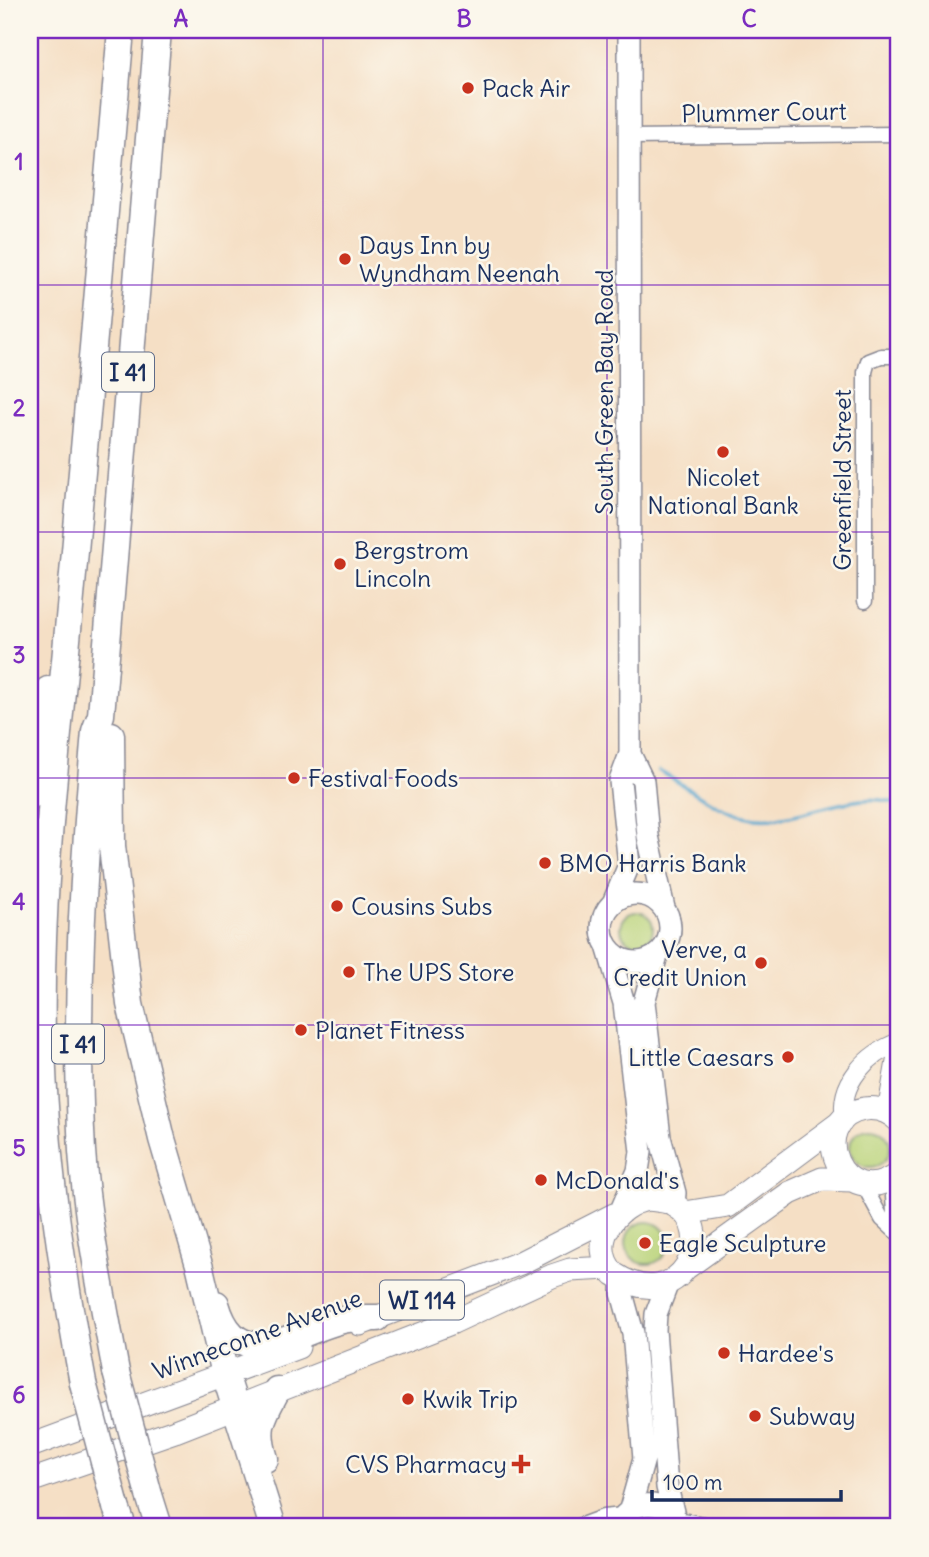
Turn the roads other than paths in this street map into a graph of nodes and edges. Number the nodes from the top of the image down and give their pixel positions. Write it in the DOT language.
graph roads {
  1 [pos="121,30"];
  2 [pos="158,30"];
  3 [pos="629,30"];
  4 [pos="899,134"];
  5 [pos="629,137"];
  6 [pos="899,356"];
  7 [pos="866,600"];
  8 [pos="66,654"];
  9 [pos="101,715"];
  10 [pos="630,754"];
  11 [pos="30,796"];
  12 [pos="613,903"];
  13 [pos="664,908"];
  14 [pos="607,946"];
  15 [pos="657,955"];
  16 [pos="899,1042"];
  17 [pos="874,1056"];
  18 [pos="894,1111"];
  19 [pos="843,1120"];
  20 [pos="896,1176"];
  21 [pos="858,1182"];
  22 [pos="679,1208"];
  23 [pos="618,1212"];
  24 [pos="687,1267"];
  25 [pos="200,1268"];
  26 [pos="616,1274"];
  27 [pos="667,1285"];
  28 [pos="377,1318"];
  29 [pos="225,1374"];
  30 [pos="277,1390"];
  31 [pos="236,1407"];
  32 [pos="30,1446"];
  33 [pos="30,1481"];
  34 [pos="119,1517"];
  35 [pos="624,1517"];
  36 [pos="676,1521"];
  37 [pos="159,1527"];
  38 [pos="273,1527"];
  39 [pos="286,1527"];
  40 [pos="576,1527"];
  41 [pos="720,1527"];
  1 -- 8 [label="highway, I 41"];
  2 -- 9 [label="highway, I 41"];
  3 -- 5 [label="main road, South Green Bay Road"];
  4 -- 5 [label="street, Plummer Court"];
  5 -- 10 [label="main road, South Green Bay Road"];
  6 -- 7 [label="street, Greenfield Street"];
  8 -- 11 [label="highway"];
  8 -- 34 [label="highway, I 41, bridge"];
  9 -- 25 [label="highway"];
  9 -- 37 [label="highway, I 41, bridge"];
  10 -- 12 [label="main road, South Green Bay Road"];
  10 -- 13 [label="main road, South Green Bay Road"];
  12 -- 13 [label="main road"];
  12 -- 14 [label="main road"];
  13 -- 15 [label="main road"];
  14 -- 15 [label="main road"];
  14 -- 23 [label="main road"];
  15 -- 22 [label="main road"];
  16 -- 17 [label="street"];
  16 -- 18 [label="street"];
  17 -- 18 [label="street"];
  17 -- 19 [label="street"];
  18 -- 19 [label="main road"];
  19 -- 21 [label="main road"];
  19 -- 22 [label="main road"];
  20 -- 21 [label="main road"];
  20 -- 21 [label="street"];
  21 -- 24 [label="main road"];
  22 -- 23 [label="main road"];
  22 -- 24 [label="main road"];
  23 -- 26 [label="main road"];
  23 -- 28 [label="main road, Winneconne Avenue / WI 114"];
  24 -- 27 [label="main road"];
  25 -- 28 [label="highway"];
  25 -- 29 [label="highway"];
  26 -- 27 [label="main road"];
  26 -- 30 [label="main road, WI 114"];
  26 -- 35 [label="main road"];
  27 -- 36 [label="main road"];
  28 -- 29 [label="main road, Winneconne Avenue / WI 114"];
  29 -- 31 [label="highway"];
  29 -- 32 [label="main road, Winneconne Avenue / WI 114"];
  30 -- 31 [label="main road, WI 114"];
  30 -- 39 [label="highway"];
  31 -- 33 [label="main road, WI 114"];
  31 -- 38 [label="highway"];
  35 -- 36 [label="main road"];
  35 -- 40 [label="street"];
  36 -- 41 [label="street"];
}
